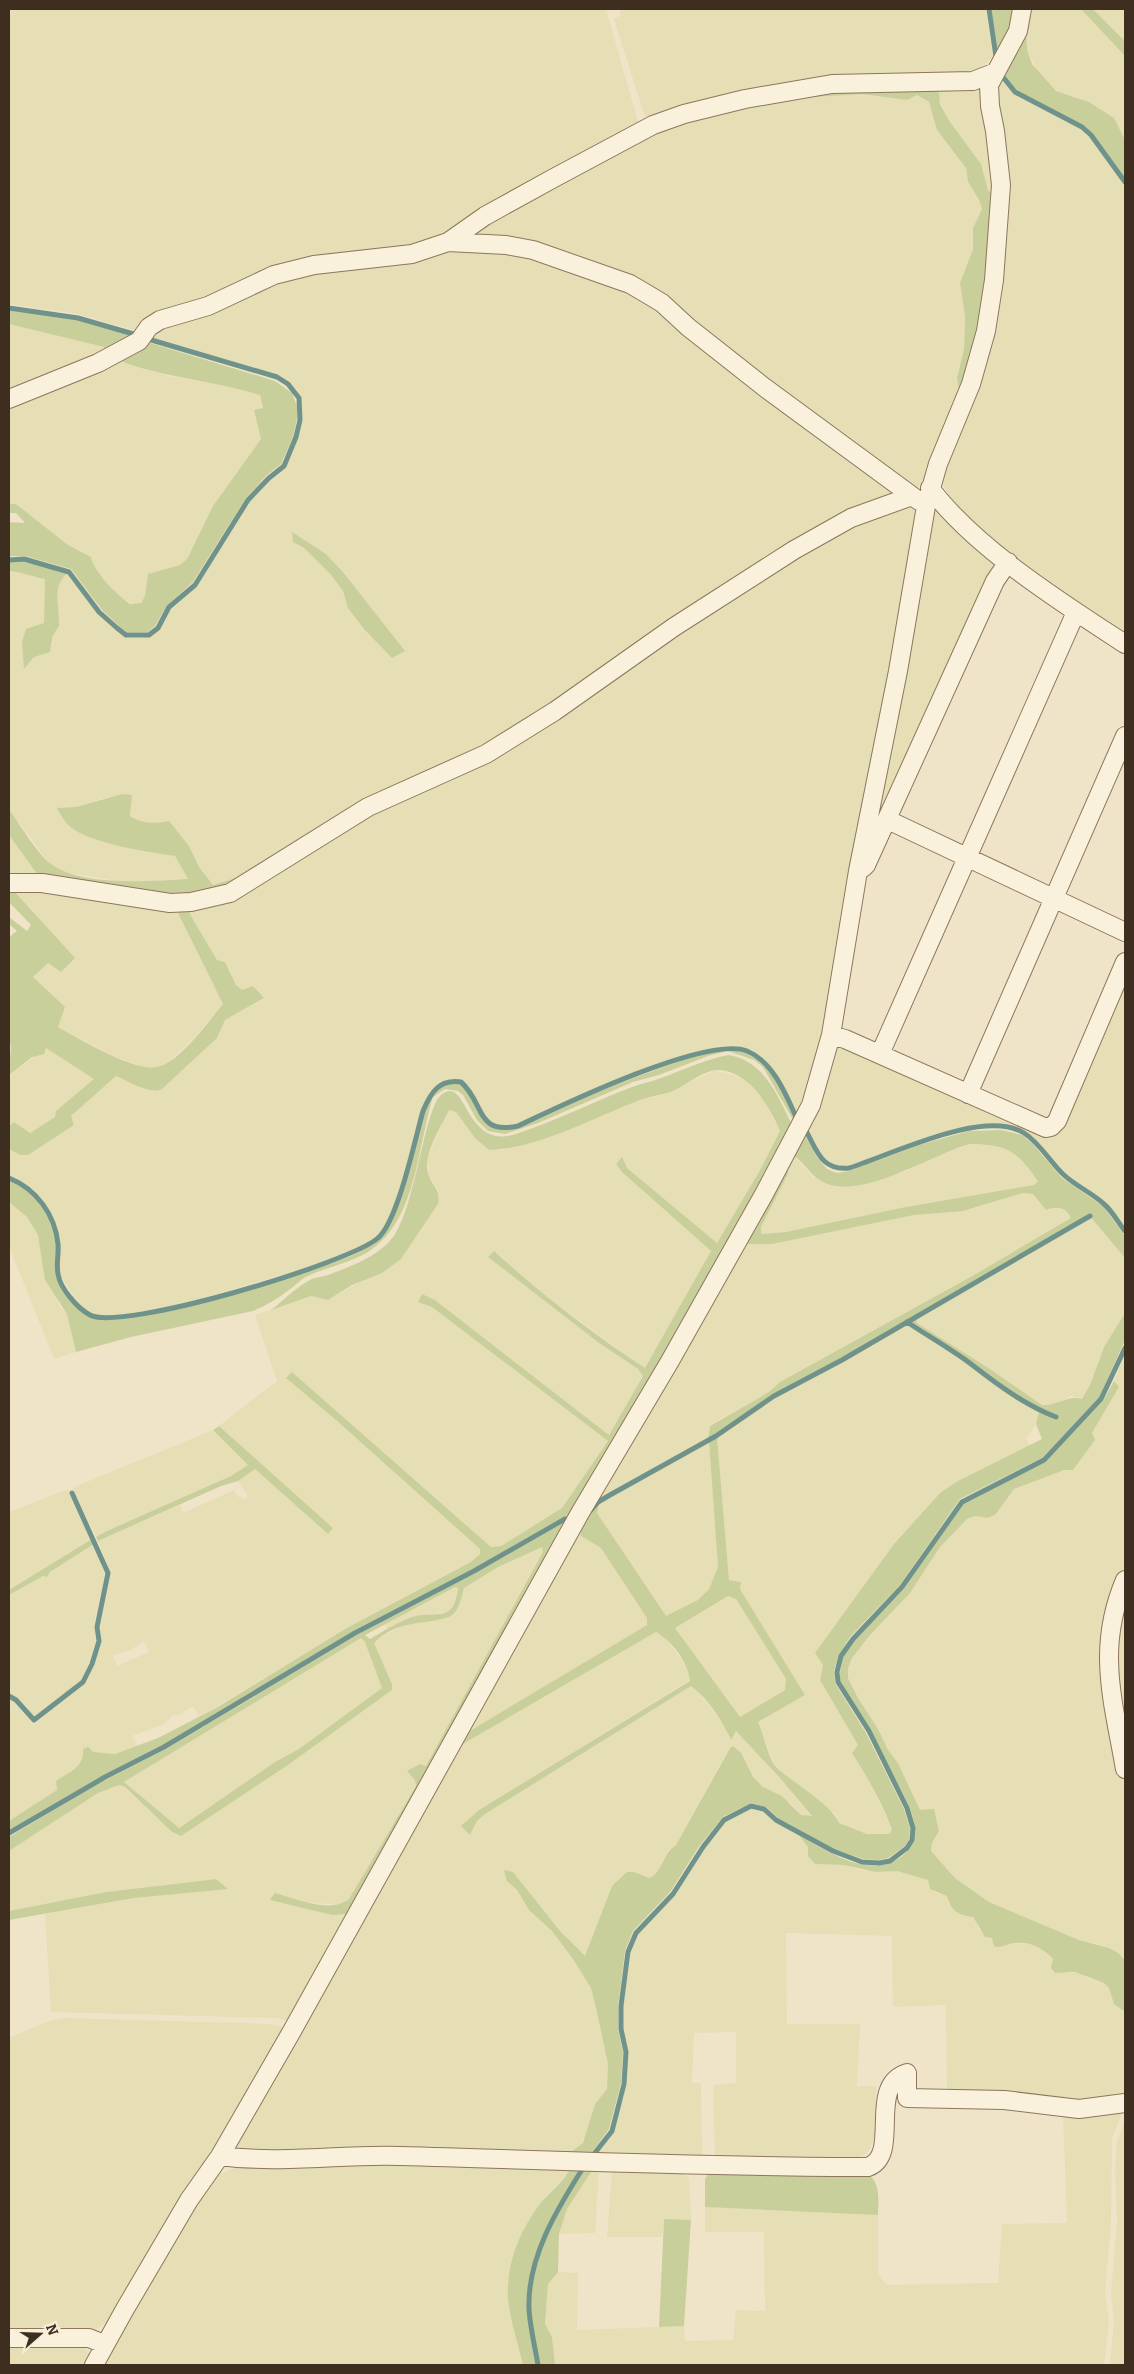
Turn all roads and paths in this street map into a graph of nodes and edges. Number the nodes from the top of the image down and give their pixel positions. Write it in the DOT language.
graph roads {
  1 [pos="1022,9"];
  2 [pos="996,72"];
  3 [pos="448,242"];
  4 [pos="9,399"];
  5 [pos="930,488"];
  6 [pos="919,501"];
  7 [pos="1008,562"];
  8 [pos="1076,612"];
  9 [pos="1125,644"];
  10 [pos="1125,736"];
  11 [pos="888,820"];
  12 [pos="967,858"];
  13 [pos="858,871"];
  14 [pos="9,883"];
  15 [pos="1054,898"];
  16 [pos="1125,932"];
  17 [pos="1125,962"];
  18 [pos="831,1035"];
  19 [pos="880,1054"];
  20 [pos="968,1094"];
  21 [pos="1125,1580"];
  22 [pos="1125,1769"];
  23 [pos="1125,2103"];
  24 [pos="220,2156"];
  25 [pos="9,2338"];
  26 [pos="104,2344"];
  27 [pos="94,2365"];
  1 -- 2 [label="street"];
  2 -- 3 [label="street"];
  2 -- 5 [label="street"];
  3 -- 4 [label="street"];
  3 -- 6 [label="street"];
  5 -- 6 [label="street"];
  5 -- 7 [label="street"];
  6 -- 13 [label="street"];
  6 -- 14 [label="street"];
  7 -- 8 [label="street"];
  7 -- 11 [label="street"];
  8 -- 9 [label="street"];
  8 -- 12 [label="street"];
  10 -- 15 [label="street"];
  11 -- 12 [label="street"];
  11 -- 13 [label="street"];
  12 -- 15 [label="street"];
  12 -- 19 [label="street"];
  13 -- 18 [label="street"];
  15 -- 16 [label="street"];
  15 -- 20 [label="street"];
  17 -- 20 [label="street"];
  18 -- 19 [label="street"];
  18 -- 24 [label="street"];
  19 -- 20 [label="street"];
  21 -- 22 [label="street"];
  23 -- 24 [label="street"];
  24 -- 26 [label="street"];
  25 -- 26 [label="street"];
  26 -- 27 [label="street"];
}
